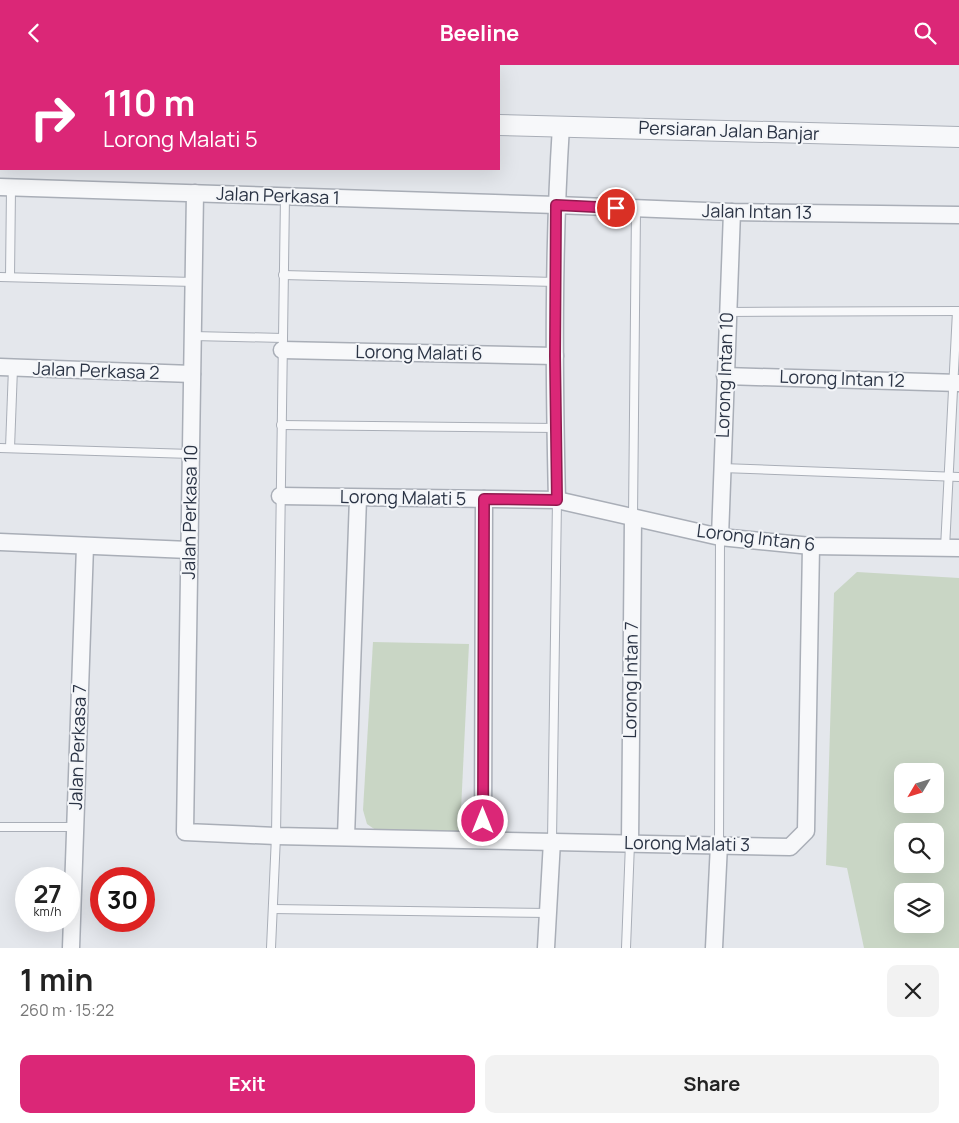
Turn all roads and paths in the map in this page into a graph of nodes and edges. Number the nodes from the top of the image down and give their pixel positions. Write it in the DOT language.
graph roads {
  1 [pos="500,125"];
  2 [pos="561,126"];
  3 [pos="959,137"];
  4 [pos="6,187"];
  5 [pos="195,193"];
  6 [pos="285,196"];
  7 [pos="556,205"];
  8 [pos="636,209"];
  9 [pos="732,212"];
  10 [pos="959,215"];
  11 [pos="283,275"];
  12 [pos="0,277"];
  13 [pos="10,277"];
  14 [pos="194,282"];
  15 [pos="555,282"];
  16 [pos="958,311"];
  17 [pos="728,312"];
  18 [pos="193,336"];
  19 [pos="282,344"];
  20 [pos="555,356"];
  21 [pos="6,368"];
  22 [pos="192,374"];
  23 [pos="725,376"];
  24 [pos="956,383"];
  25 [pos="281,425"];
  26 [pos="555,429"];
  27 [pos="0,448"];
  28 [pos="10,448"];
  29 [pos="191,454"];
  30 [pos="722,467"];
  31 [pos="948,476"];
  32 [pos="959,477"];
  33 [pos="280,496"];
  34 [pos="358,498"];
  35 [pos="484,499"];
  36 [pos="557,500"];
  37 [pos="633,518"];
  38 [pos="720,537"];
  39 [pos="0,542"];
  40 [pos="85,546"];
  41 [pos="811,546"];
  42 [pos="952,548"];
  43 [pos="189,550"];
  44 [pos="0,827"];
  45 [pos="75,827"];
  46 [pos="185,832"];
  47 [pos="276,836"];
  48 [pos="346,837"];
  49 [pos="483,840"];
  50 [pos="552,841"];
  51 [pos="630,843"];
  52 [pos="720,844"];
  53 [pos="273,909"];
  54 [pos="548,913"];
  55 [pos="71,948"];
  56 [pos="271,948"];
  57 [pos="546,948"];
  58 [pos="626,948"];
  59 [pos="714,948"];
  1 -- 2 [label="street, Persiaran Jalan Banjar"];
  2 -- 3 [label="street, Persiaran Jalan Banjar"];
  2 -- 7 [label="street"];
  4 -- 5 [label="street, Jalan Perkasa 1"];
  4 -- 13 [label="lane"];
  5 -- 6 [label="street, Jalan Perkasa 1"];
  5 -- 14 [label="street, Jalan Perkasa 10"];
  6 -- 7 [label="street, Jalan Perkasa 1"];
  6 -- 11 [label="lane"];
  7 -- 8 [label="street, Jalan Intan 13"];
  7 -- 15 [label="street"];
  8 -- 9 [label="street, Jalan Intan 13"];
  8 -- 37 [label="lane"];
  9 -- 10 [label="street, Jalan Intan 13"];
  9 -- 17 [label="street, Lorong Intan 10"];
  11 -- 15 [label="lane"];
  11 -- 19 [label="lane"];
  12 -- 13 [label="lane"];
  13 -- 14 [label="lane"];
  14 -- 18 [label="street, Jalan Perkasa 10"];
  15 -- 20 [label="street"];
  16 -- 17 [label="lane"];
  16 -- 24 [label="lane"];
  17 -- 23 [label="street, Lorong Intan 10"];
  18 -- 19 [label="lane"];
  18 -- 22 [label="street, Jalan Perkasa 10"];
  19 -- 20 [label="street, Lorong Malati 6"];
  19 -- 25 [label="lane"];
  20 -- 26 [label="street"];
  21 -- 22 [label="street, Jalan Perkasa 2"];
  21 -- 28 [label="lane"];
  22 -- 29 [label="street, Jalan Perkasa 10"];
  23 -- 24 [label="street, Lorong Intan 12"];
  23 -- 30 [label="street, Lorong Intan 10"];
  24 -- 31 [label="lane"];
  25 -- 26 [label="lane"];
  25 -- 33 [label="lane"];
  26 -- 36 [label="street"];
  27 -- 28 [label="lane"];
  28 -- 29 [label="lane"];
  29 -- 43 [label="street, Jalan Perkasa 10"];
  30 -- 31 [label="lane"];
  30 -- 38 [label="street, Lorong Intan 10"];
  31 -- 32 [label="lane"];
  31 -- 42 [label="lane"];
  33 -- 34 [label="street, Lorong Malati 5"];
  33 -- 47 [label="lane"];
  34 -- 35 [label="street, Lorong Malati 5"];
  34 -- 48 [label="street"];
  35 -- 36 [label="street, Lorong Malati 5"];
  35 -- 49 [label="street"];
  36 -- 37 [label="street, Lorong Intan 6"];
  36 -- 50 [label="lane"];
  37 -- 38 [label="street, Lorong Intan 6"];
  37 -- 51 [label="street, Lorong Intan 7"];
  38 -- 41 [label="street, Lorong Intan 6"];
  38 -- 52 [label="lane"];
  39 -- 40 [label="street"];
  40 -- 43 [label="street"];
  40 -- 45 [label="street, Jalan Perkasa 7"];
  41 -- 42 [label="street, Lorong Intan 6"];
  41 -- 52 [label="street, Lorong Malati 3"];
  43 -- 46 [label="street, Jalan Perkasa 10"];
  44 -- 45 [label="lane"];
  45 -- 55 [label="street, Jalan Perkasa 7"];
  46 -- 47 [label="street, Lorong Malati 3"];
  47 -- 48 [label="street, Lorong Malati 3"];
  47 -- 53 [label="lane"];
  48 -- 49 [label="street, Lorong Malati 3"];
  49 -- 50 [label="street, Lorong Malati 3"];
  50 -- 51 [label="street, Lorong Malati 3"];
  50 -- 54 [label="street"];
  51 -- 52 [label="street, Lorong Malati 3"];
  51 -- 58 [label="lane"];
  52 -- 59 [label="street"];
  53 -- 54 [label="lane"];
  53 -- 56 [label="lane"];
  54 -- 57 [label="street"];
}
